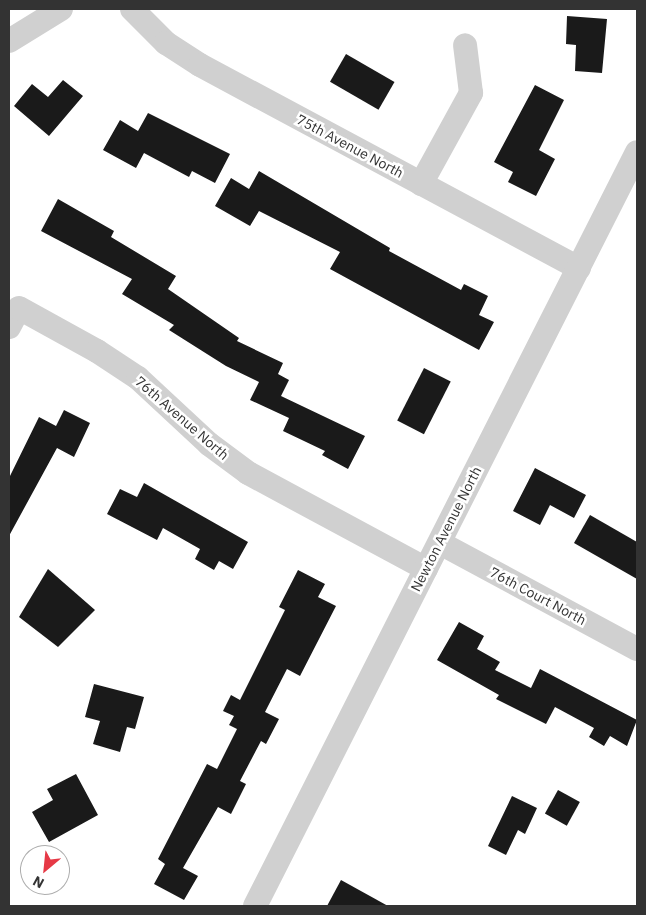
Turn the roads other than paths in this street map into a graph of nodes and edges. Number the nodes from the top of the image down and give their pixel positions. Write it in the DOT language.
graph roads {
  1 [pos="61,9"];
  2 [pos="132,9"];
  3 [pos="9,41"];
  4 [pos="465,45"];
  5 [pos="637,152"];
  6 [pos="421,184"];
  7 [pos="579,268"];
  8 [pos="14,318"];
  9 [pos="440,542"];
  10 [pos="426,569"];
  11 [pos="637,649"];
  12 [pos="255,906"];
  1 -- 3 [label="street"];
  2 -- 6 [label="street, 75th Avenue North"];
  4 -- 6 [label="street"];
  5 -- 7 [label="street, Newton Avenue North"];
  6 -- 7 [label="street, 75th Avenue North"];
  7 -- 9 [label="street, Newton Avenue North"];
  8 -- 10 [label="street, 76th Avenue North"];
  9 -- 10 [label="street, Newton Avenue North"];
  9 -- 11 [label="street, 76th Court North"];
  10 -- 12 [label="street, Newton Avenue North"];
}
